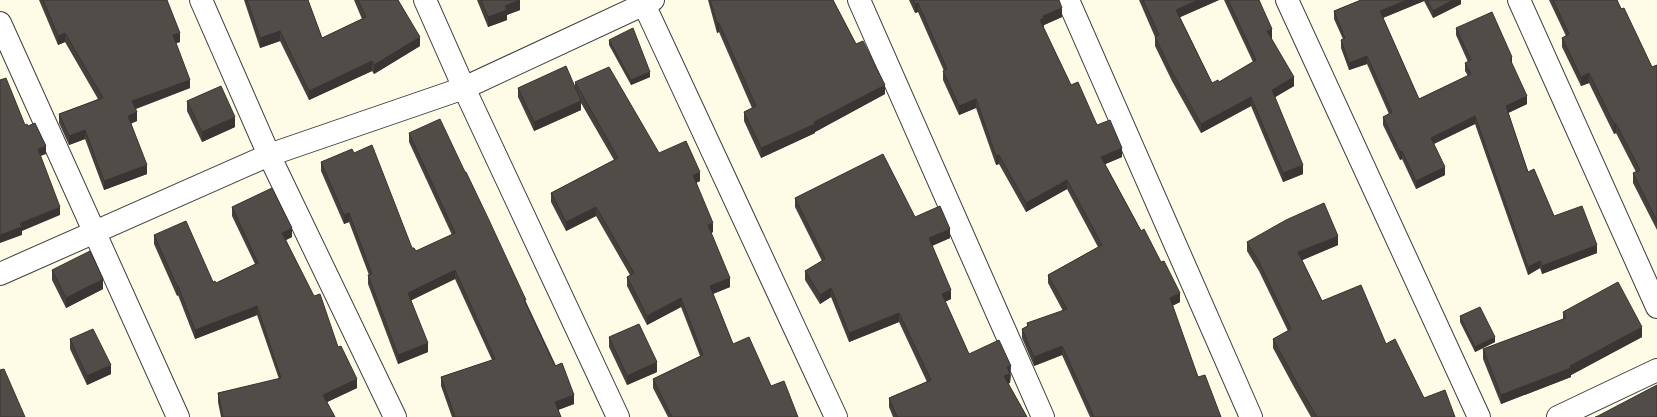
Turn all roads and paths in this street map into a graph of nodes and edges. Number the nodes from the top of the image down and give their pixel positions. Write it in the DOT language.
graph roads {
  1 [pos="201,0"];
  2 [pos="425,0"];
  3 [pos="859,0"];
  4 [pos="1068,0"];
  5 [pos="1287,0"];
  6 [pos="1519,0"];
  7 [pos="646,1"];
  8 [pos="0,23"];
  9 [pos="464,88"];
  10 [pos="269,155"];
  11 [pos="94,232"];
  12 [pos="0,274"];
  13 [pos="1657,307"];
  14 [pos="1657,370"];
  15 [pos="178,417"];
  16 [pos="395,417"];
  17 [pos="618,417"];
  18 [pos="836,417"];
  19 [pos="1043,417"];
  20 [pos="1251,417"];
  21 [pos="1479,417"];
  22 [pos="1558,417"];
  1 -- 10 [label="street"];
  2 -- 9 [label="street"];
  3 -- 19 [label="street"];
  4 -- 20 [label="street"];
  5 -- 21 [label="street"];
  6 -- 13 [label="street"];
  7 -- 9 [label="street"];
  7 -- 18 [label="street"];
  8 -- 11 [label="street"];
  9 -- 10 [label="street"];
  9 -- 17 [label="street"];
  10 -- 11 [label="street"];
  10 -- 16 [label="street"];
  11 -- 12 [label="street"];
  11 -- 15 [label="street"];
  14 -- 22 [label="street"];
}
